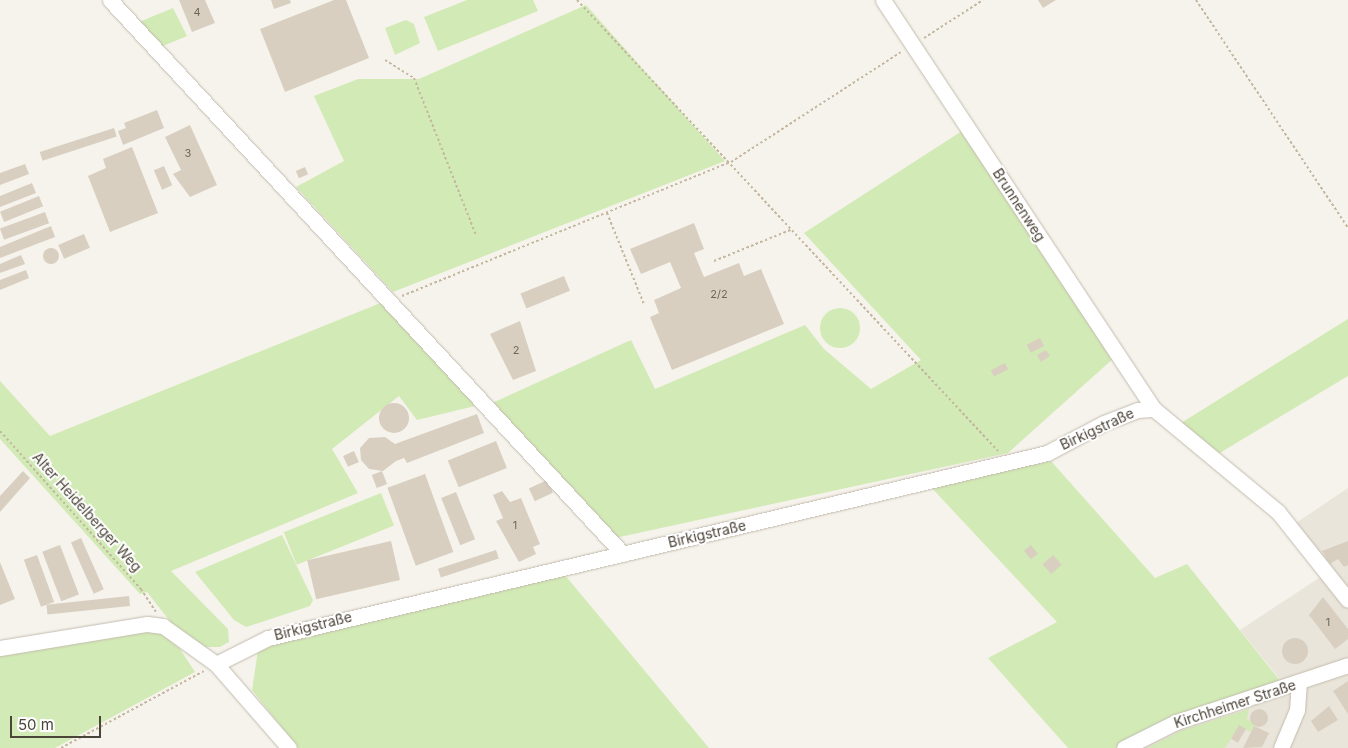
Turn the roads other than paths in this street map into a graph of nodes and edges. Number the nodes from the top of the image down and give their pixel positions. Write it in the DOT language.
graph roads {
  1 [pos="110,0"];
  2 [pos="883,0"];
  3 [pos="1154,409"];
  4 [pos="624,554"];
  5 [pos="1342,578"];
  6 [pos="1348,600"];
  7 [pos="0,648"];
  8 [pos="216,664"];
  9 [pos="1348,665"];
  10 [pos="1299,684"];
  11 [pos="289,748"];
  12 [pos="1124,748"];
  13 [pos="1281,748"];
  1 -- 4 [label="street"];
  2 -- 3 [label="street, Brunnenweg"];
  3 -- 4 [label="street, Birkigstraße"];
  3 -- 5 [label="street, Birkigstraße"];
  4 -- 8 [label="street, Birkigstraße"];
  5 -- 6 [label="street, Birkigstraße"];
  7 -- 8 [label="street"];
  8 -- 11 [label="street"];
  9 -- 10 [label="street, Kirchheimer Straße"];
  10 -- 12 [label="street, Kirchheimer Straße"];
  10 -- 13 [label="street"];
}
